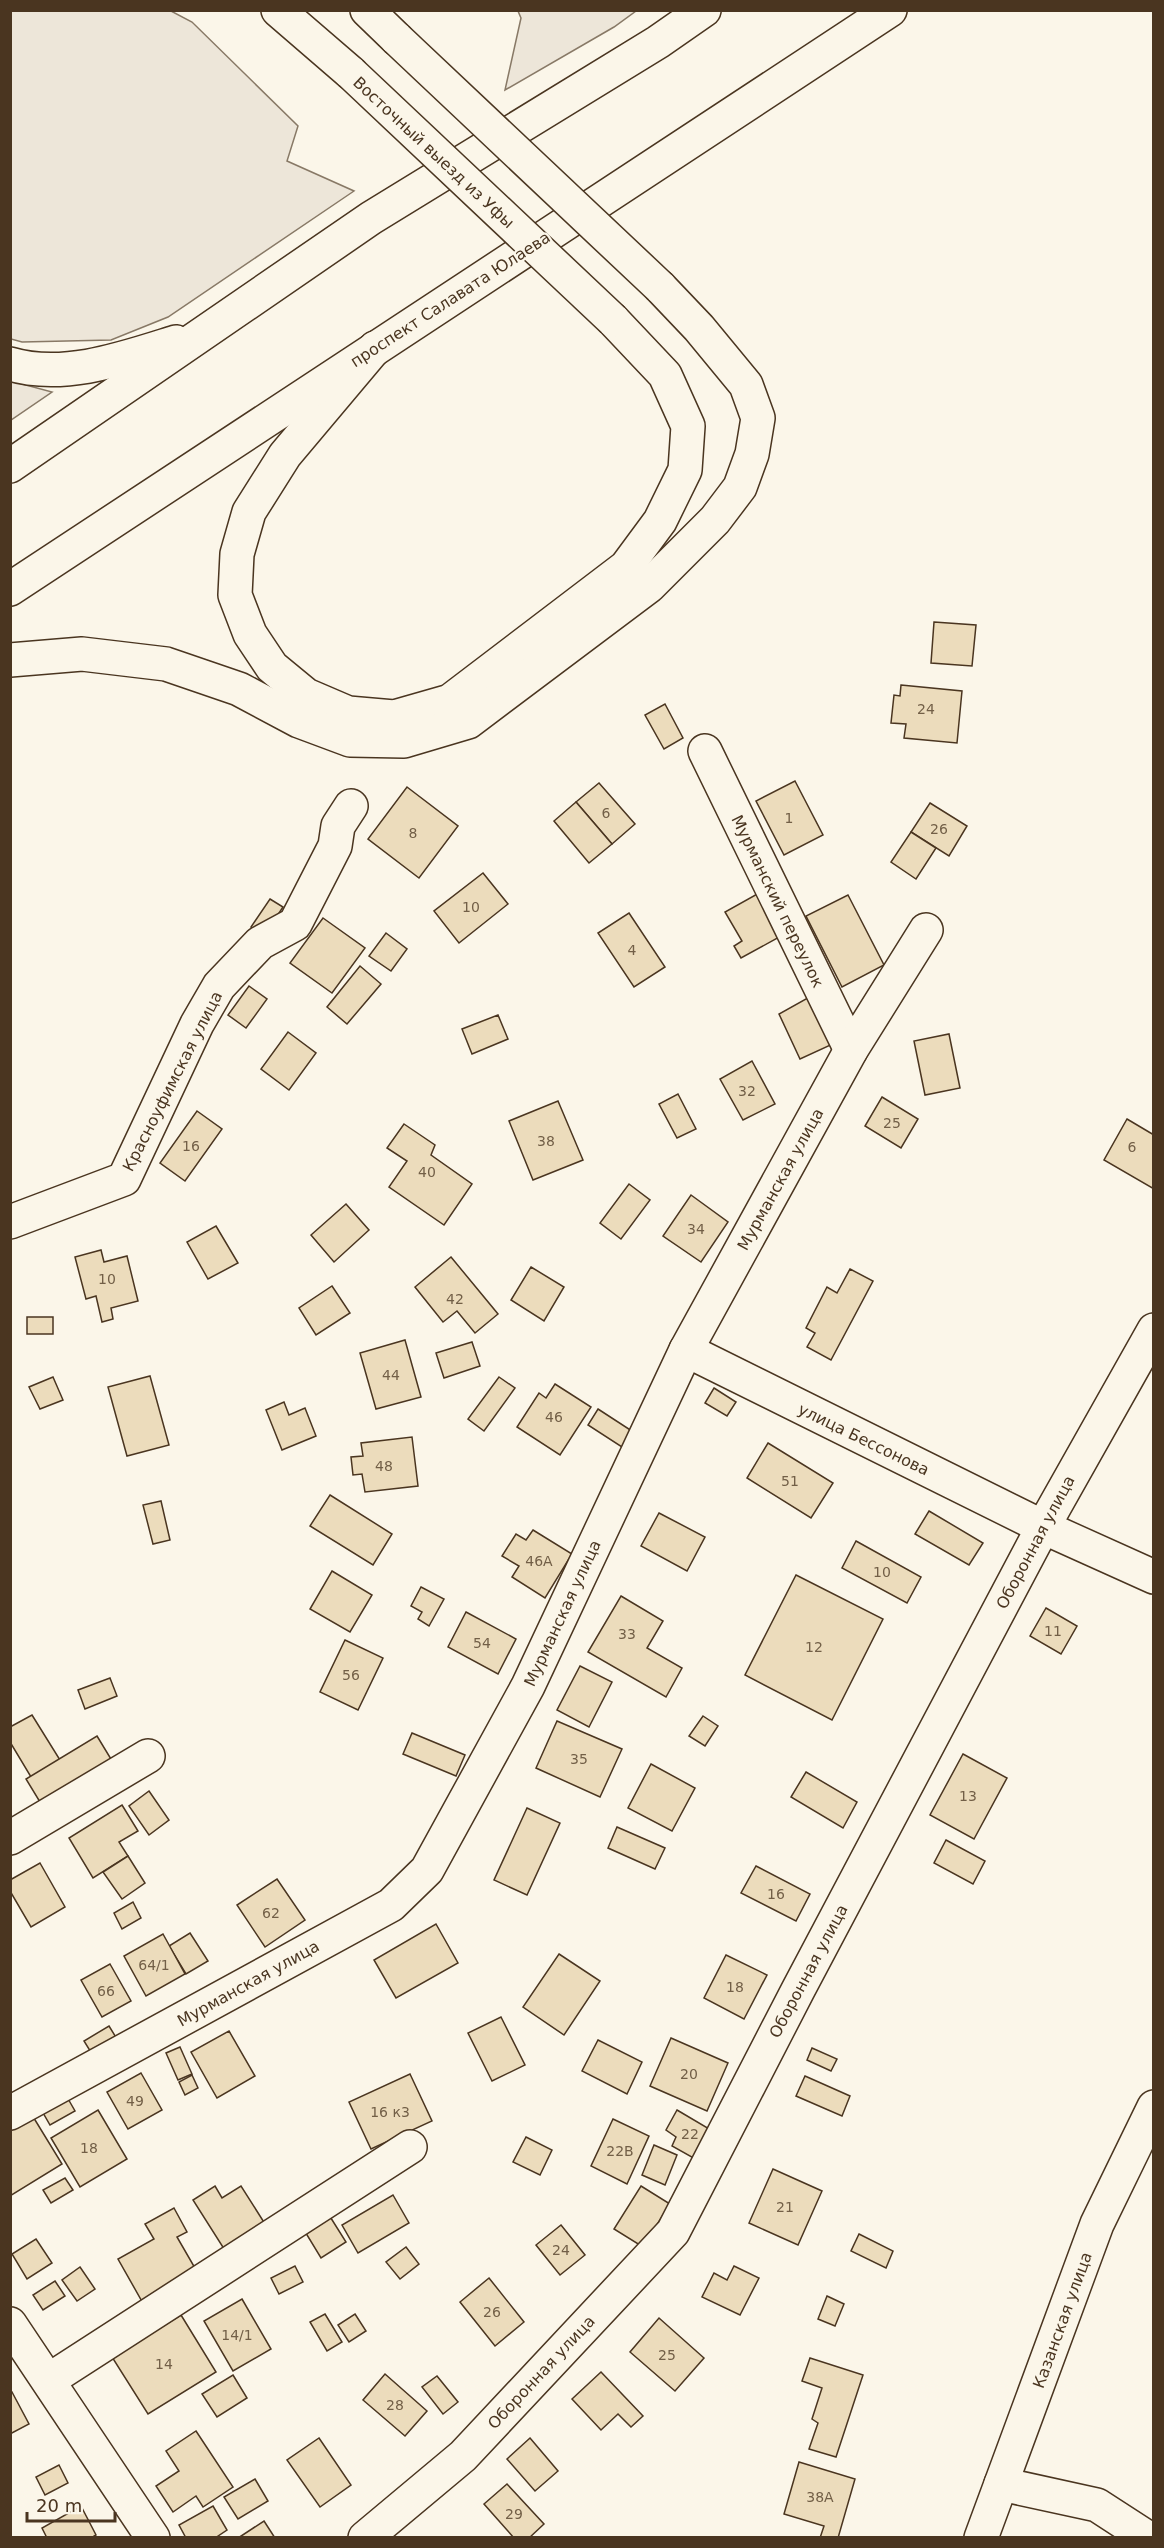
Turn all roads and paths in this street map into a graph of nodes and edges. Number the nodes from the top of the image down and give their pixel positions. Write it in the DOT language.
graph roads {
  1 [pos="267,10"];
  2 [pos="367,10"];
  3 [pos="684,10"];
  4 [pos="704,10"];
  5 [pos="890,10"];
  6 [pos="290,21"];
  7 [pos="658,42"];
  8 [pos="206,333"];
  9 [pos="375,348"];
  10 [pos="10,364"];
  11 [pos="10,466"];
  12 [pos="10,589"];
  13 [pos="10,660"];
  14 [pos="705,752"];
  15 [pos="351,806"];
  16 [pos="926,930"];
  17 [pos="851,1050"];
  18 [pos="10,1222"];
  19 [pos="1154,1330"];
  20 [pos="686,1350"];
  21 [pos="1043,1527"];
  22 [pos="1154,1577"];
  23 [pos="148,1756"];
  24 [pos="10,1838"];
  25 [pos="1154,2107"];
  26 [pos="10,2113"];
  27 [pos="410,2147"];
  28 [pos="10,2324"];
  29 [pos="49,2380"];
  30 [pos="1001,2484"];
  31 [pos="153,2538"];
  32 [pos="365,2538"];
  33 [pos="981,2538"];
  34 [pos="1148,2538"];
  1 -- 6 [label="street, Восточный выезд из Уфы"];
  2 -- 13 [label="street, bridge"];
  3 -- 7 [label="street"];
  4 -- 7 [label="street"];
  5 -- 9 [label="street, проспект Салавата Юлаева"];
  6 -- 9 [label="street, Восточный выезд из Уфы, bridge"];
  7 -- 8 [label="street"];
  8 -- 10 [label="street"];
  8 -- 11 [label="street"];
  9 -- 12 [label="street, проспект Салавата Юлаева"];
  14 -- 17 [label="street, Мурманский переулок"];
  15 -- 18 [label="street, Красноуфимская улица"];
  16 -- 17 [label="street, Мурманская улица"];
  17 -- 20 [label="street, Мурманская улица"];
  19 -- 21 [label="street, Оборонная улица"];
  20 -- 21 [label="street, улица Бессонова"];
  20 -- 26 [label="street, Мурманская улица"];
  21 -- 22 [label="street"];
  21 -- 32 [label="street, Оборонная улица"];
  23 -- 24 [label="street"];
  25 -- 30 [label="street, Казанская улица"];
  27 -- 29 [label="street"];
  28 -- 29 [label="street"];
  29 -- 31 [label="street"];
  30 -- 33 [label="street, Казанская улица"];
  30 -- 34 [label="street"];
}
